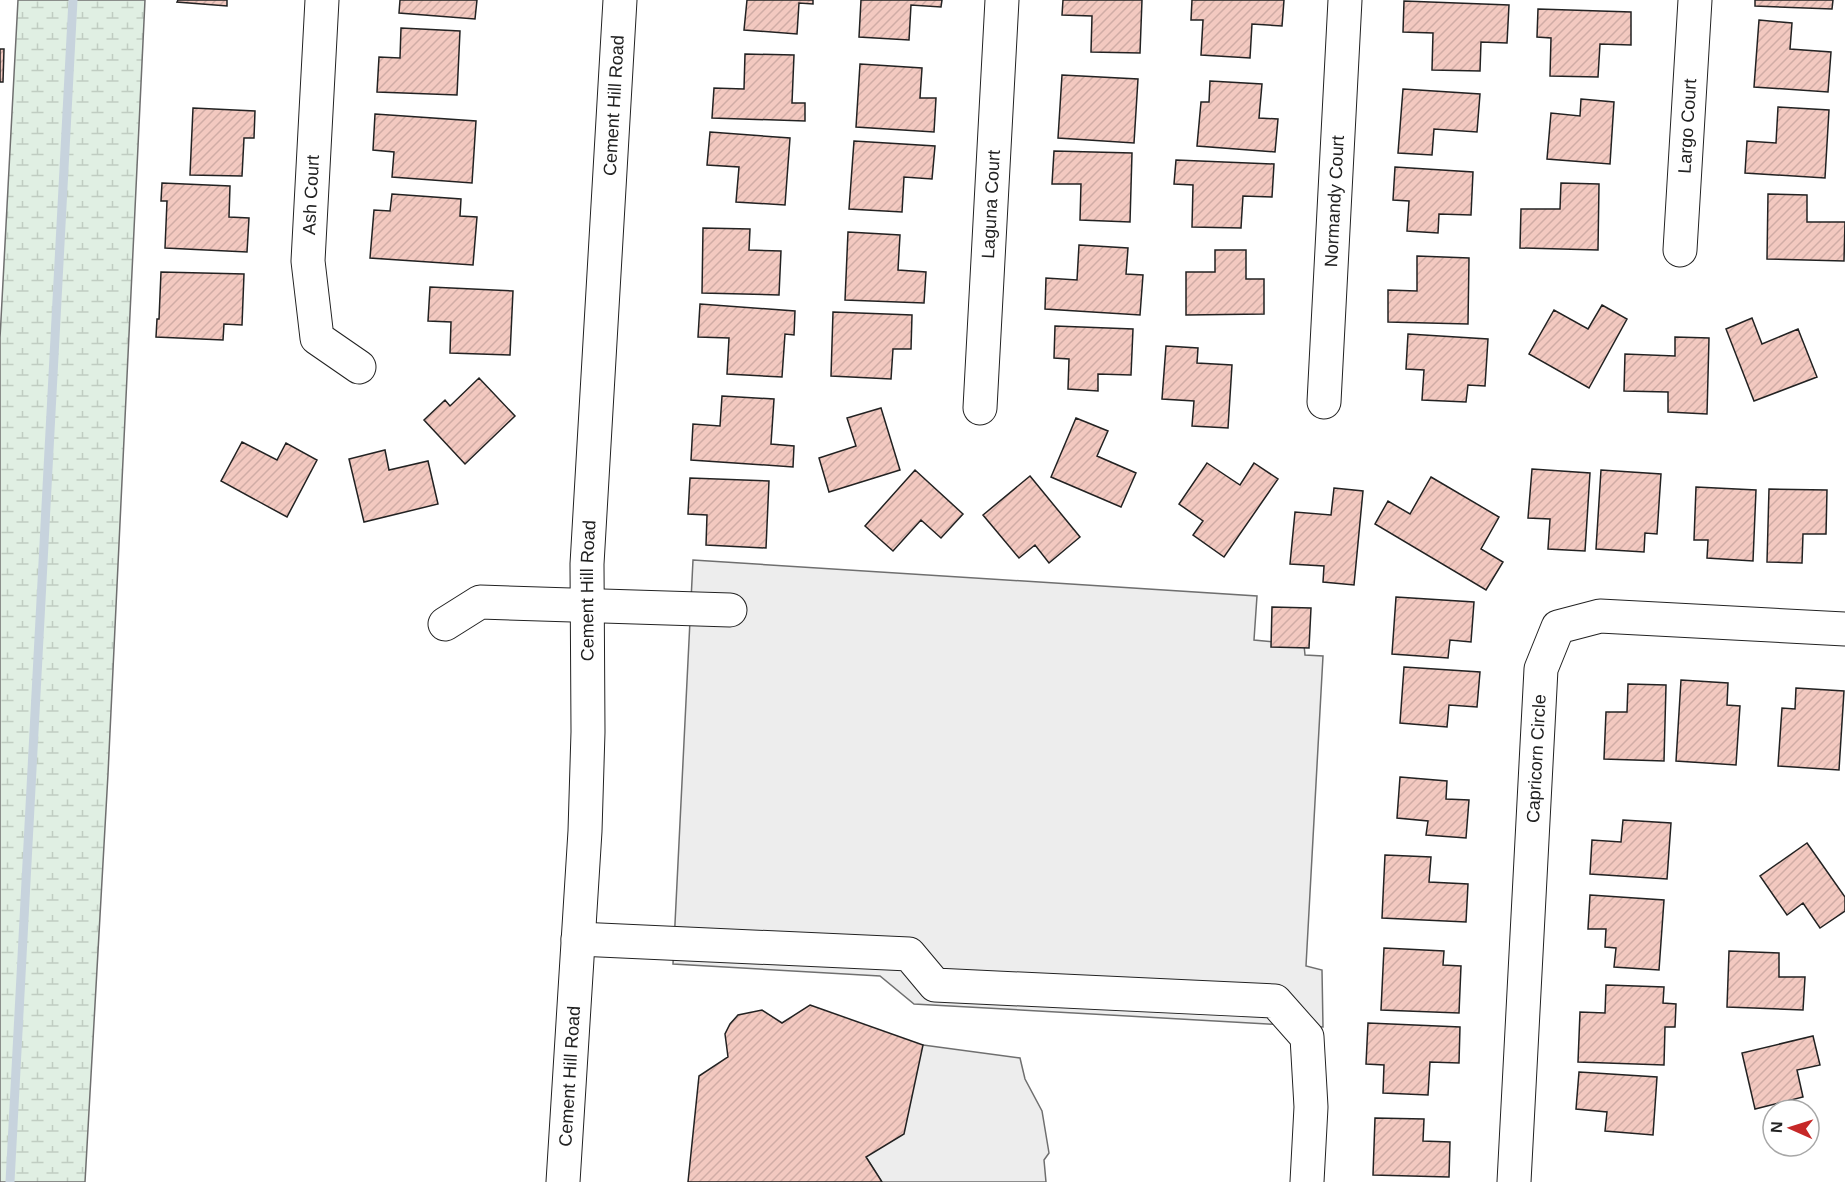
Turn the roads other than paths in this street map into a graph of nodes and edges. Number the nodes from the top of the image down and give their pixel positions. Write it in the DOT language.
graph roads {
  1 [pos="322,0"];
  2 [pos="620,0"];
  3 [pos="1002,0"];
  4 [pos="1345,0"];
  5 [pos="1695,0"];
  6 [pos="1680,250"];
  7 [pos="359,367"];
  8 [pos="1324,402"];
  9 [pos="980,408"];
  10 [pos="586,604"];
  11 [pos="730,610"];
  12 [pos="445,624"];
  13 [pos="1845,629"];
  14 [pos="578,939"];
  15 [pos="563,1182"];
  16 [pos="1306,1182"];
  17 [pos="1514,1182"];
  1 -- 7 [label="street, Ash Court"];
  2 -- 10 [label="street, Cement Hill Road"];
  3 -- 9 [label="street, Laguna Court"];
  4 -- 8 [label="street, Normandy Court"];
  5 -- 6 [label="street, Largo Court"];
  10 -- 11 [label="street"];
  10 -- 12 [label="street"];
  10 -- 14 [label="street, Cement Hill Road"];
  13 -- 17 [label="street, Capricorn Circle"];
  14 -- 15 [label="street, Cement Hill Road"];
  14 -- 16 [label="street"];
}
